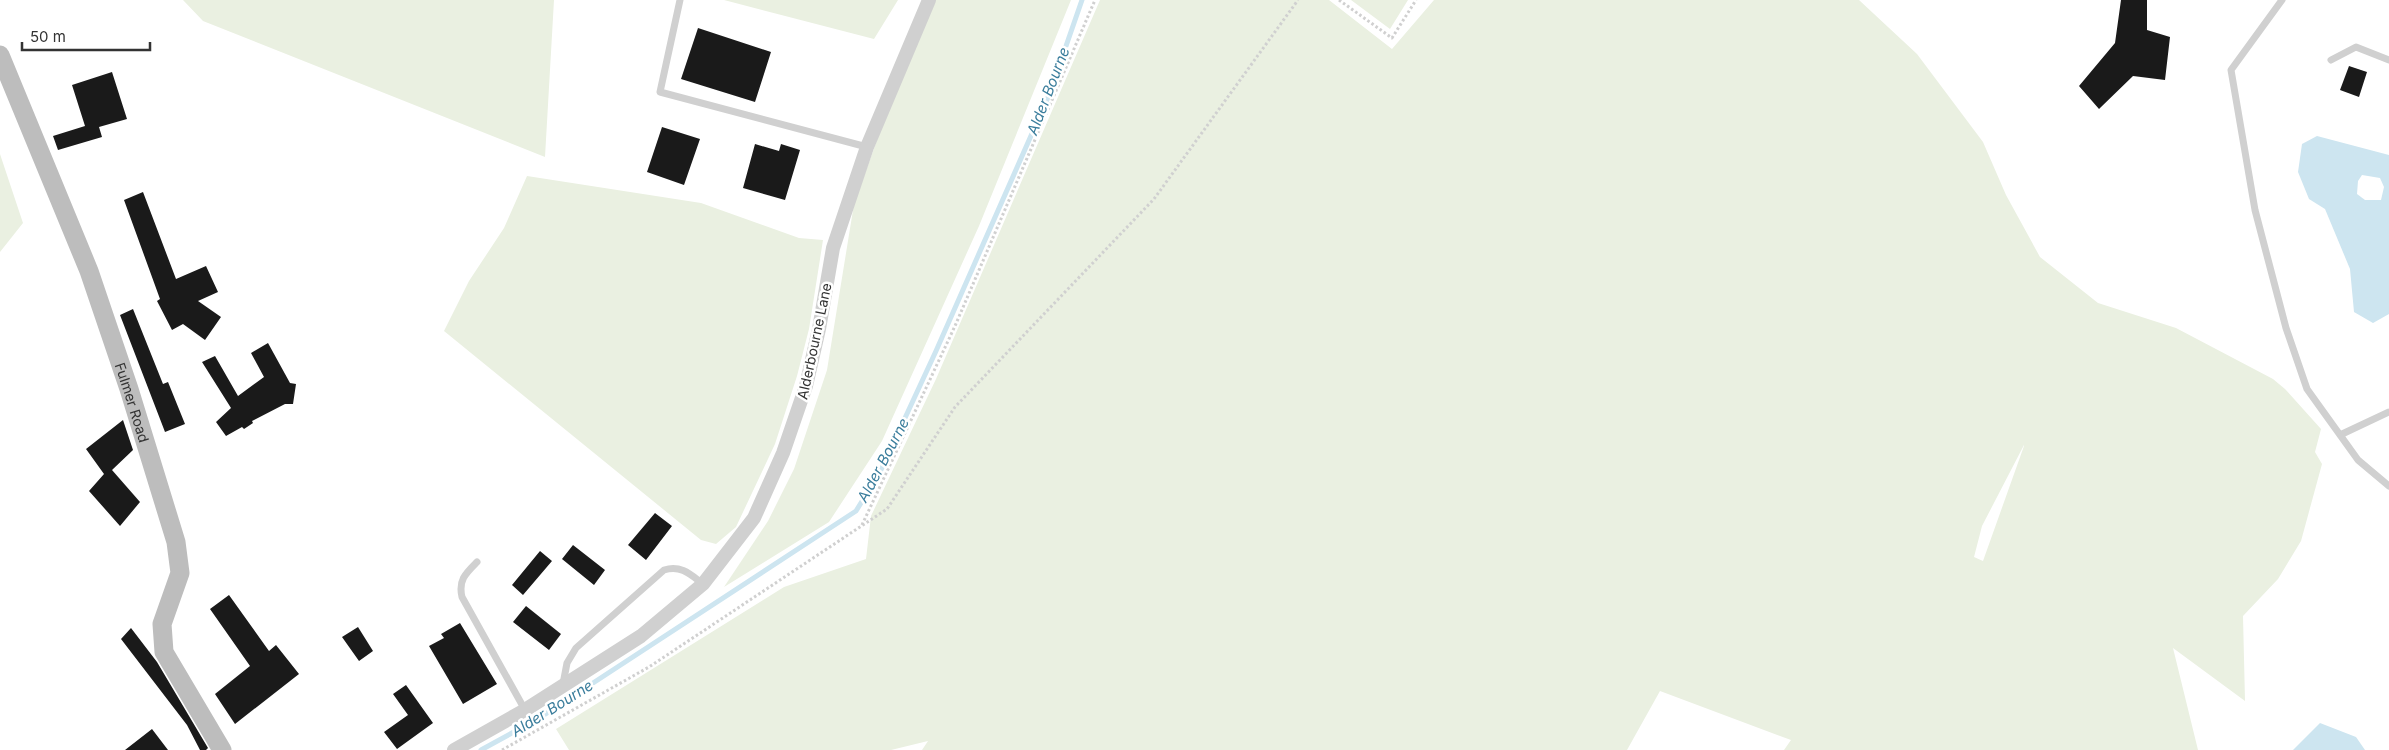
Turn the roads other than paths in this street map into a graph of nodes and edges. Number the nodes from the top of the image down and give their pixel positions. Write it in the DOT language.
graph roads {
  1 [pos="680,0"];
  2 [pos="930,0"];
  3 [pos="2282,0"];
  4 [pos="0,55"];
  5 [pos="2331,60"];
  6 [pos="2389,60"];
  7 [pos="866,147"];
  8 [pos="2389,412"];
  9 [pos="2340,436"];
  10 [pos="2389,486"];
  11 [pos="477,562"];
  12 [pos="703,584"];
  13 [pos="563,685"];
  14 [pos="525,710"];
  15 [pos="222,750"];
  16 [pos="454,750"];
  1 -- 7 [label="lane"];
  2 -- 7 [label="street, Alderbourne Lane"];
  3 -- 9 [label="lane"];
  4 -- 15 [label="street, Fulmer Road"];
  5 -- 6 [label="lane"];
  7 -- 12 [label="street, Alderbourne Lane"];
  8 -- 9 [label="lane"];
  9 -- 10 [label="lane"];
  11 -- 14 [label="lane"];
  12 -- 13 [label="street, Alderbourne Lane"];
  12 -- 13 [label="lane"];
  13 -- 14 [label="street, Alderbourne Lane"];
  14 -- 16 [label="street, Alderbourne Lane"];
}
